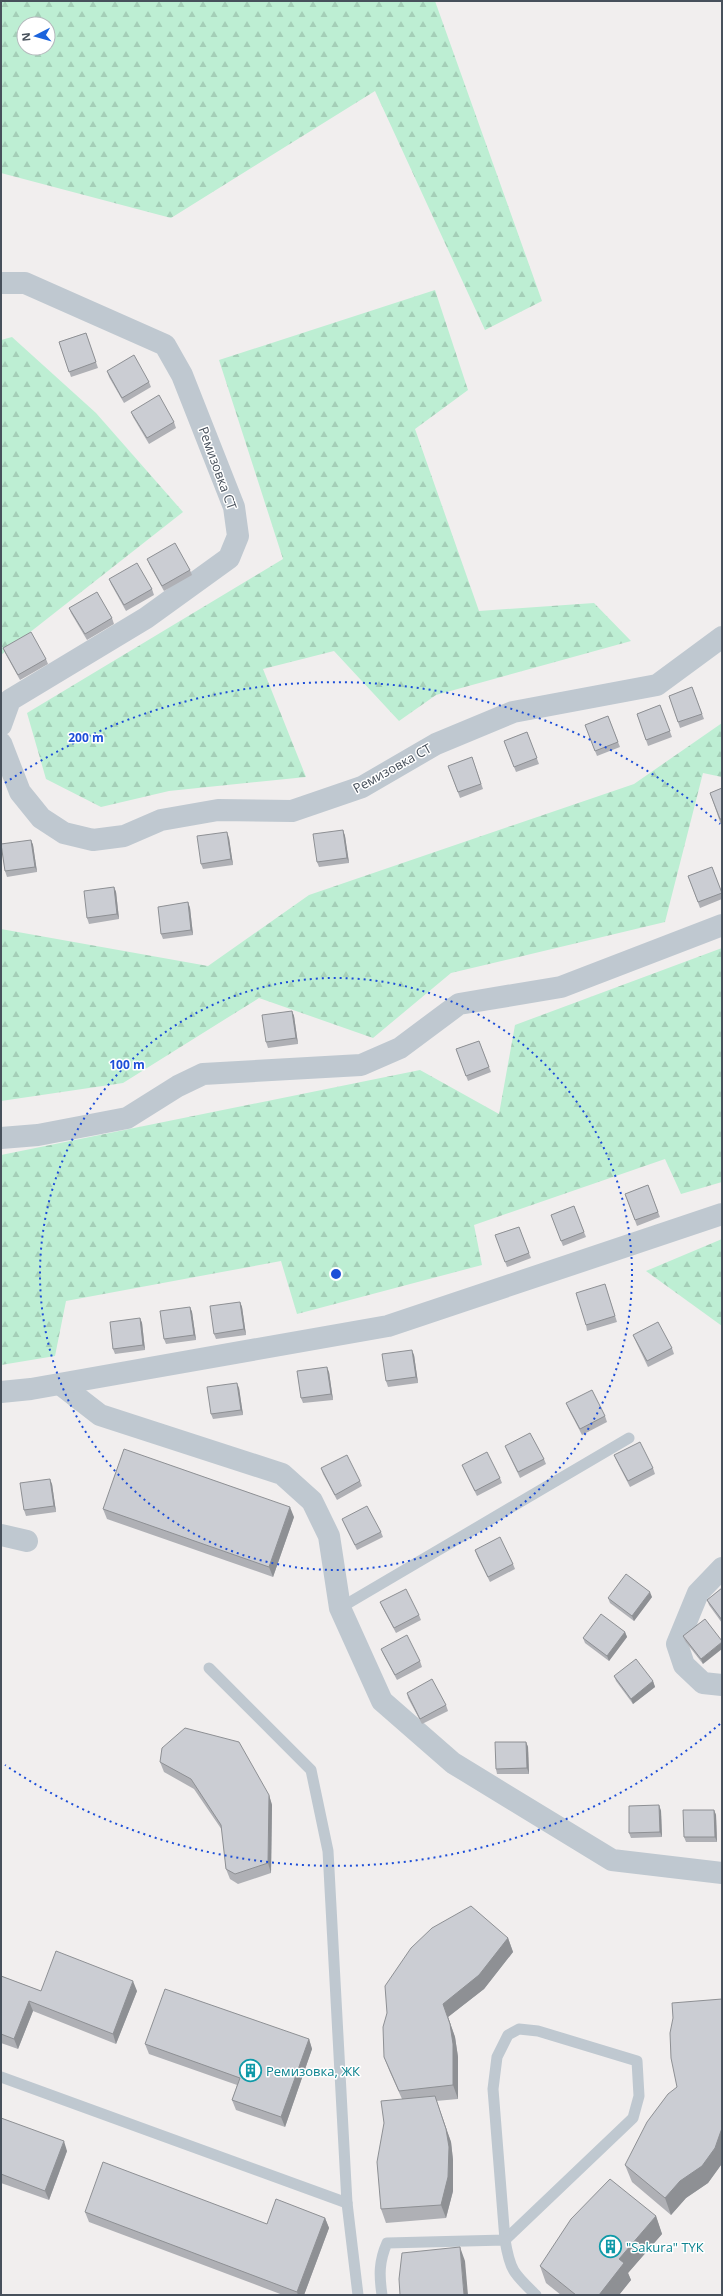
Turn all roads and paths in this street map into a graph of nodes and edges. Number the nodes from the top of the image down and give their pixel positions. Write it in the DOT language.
graph roads {
  1 [pos="1,283"];
  2 [pos="722,637"];
  3 [pos="1,725"];
  4 [pos="1,743"];
  5 [pos="722,925"];
  6 [pos="1,1138"];
  7 [pos="722,1214"];
  8 [pos="60,1384"];
  9 [pos="1,1392"];
  10 [pos="629,1438"];
  11 [pos="1,1536"];
  12 [pos="27,1541"];
  13 [pos="722,1568"];
  14 [pos="340,1608"];
  15 [pos="209,1668"];
  16 [pos="722,1685"];
  17 [pos="722,1873"];
  18 [pos="1,2077"];
  19 [pos="347,2203"];
  20 [pos="505,2240"];
  21 [pos="358,2295"];
  22 [pos="382,2295"];
  23 [pos="536,2295"];
  1 -- 3 [label="street, Ремизовка СТ"];
  2 -- 4 [label="street, Ремизовка СТ"];
  5 -- 6 [label="street"];
  7 -- 8 [label="street"];
  8 -- 9 [label="street"];
  8 -- 14 [label="street"];
  10 -- 14 [label="lane"];
  11 -- 12 [label="street"];
  13 -- 16 [label="street"];
  14 -- 17 [label="street"];
  15 -- 19 [label="lane"];
  18 -- 19 [label="lane"];
  19 -- 21 [label="lane"];
  20 -- 20 [label="lane"];
  20 -- 22 [label="lane"];
  20 -- 23 [label="lane"];
}
